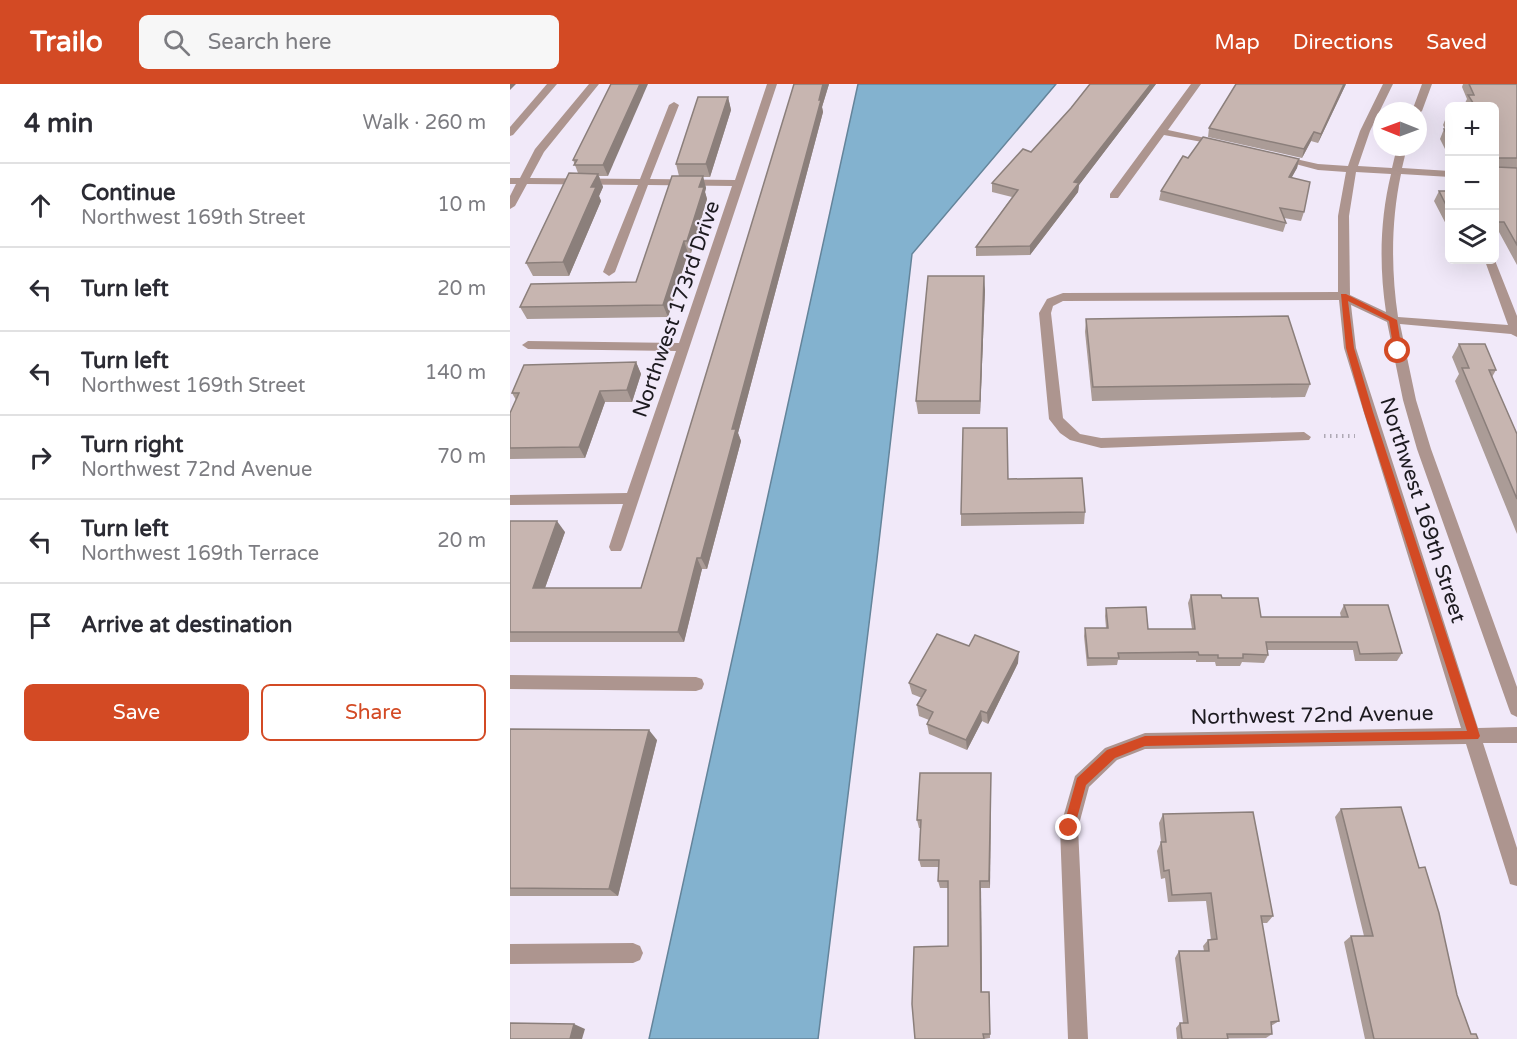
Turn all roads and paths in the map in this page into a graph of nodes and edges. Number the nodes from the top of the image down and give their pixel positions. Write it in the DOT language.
graph roads {
  1 [pos="552,84"];
  2 [pos="594,84"];
  3 [pos="772,84"];
  4 [pos="1196,84"];
  5 [pos="1427,84"];
  6 [pos="1383,85"];
  7 [pos="1420,102"];
  8 [pos="674,105"];
  9 [pos="1161,131"];
  10 [pos="510,133"];
  11 [pos="1228,146"];
  12 [pos="1262,154"];
  13 [pos="1399,156"];
  14 [pos="1353,169"];
  15 [pos="1394,172"];
  16 [pos="1445,174"];
  17 [pos="510,181"];
  18 [pos="523,182"];
  19 [pos="644,183"];
  20 [pos="739,183"];
  21 [pos="1114,196"];
  22 [pos="510,206"];
  23 [pos="1492,264"];
  24 [pos="609,272"];
  25 [pos="1343,296"];
  26 [pos="1513,315"];
  27 [pos="1393,320"];
  28 [pos="1516,332"];
  29 [pos="528,345"];
  30 [pos="684,348"];
  31 [pos="1377,435"];
  32 [pos="1304,437"];
  33 [pos="633,498"];
  34 [pos="510,500"];
  35 [pos="616,547"];
  36 [pos="510,682"];
  37 [pos="696,684"];
  38 [pos="1517,709"];
  39 [pos="1517,735"];
  40 [pos="1474,736"];
  41 [pos="1517,877"];
  42 [pos="633,953"];
  43 [pos="510,954"];
  44 [pos="1078,1039"];
  1 -- 10 [label="street"];
  2 -- 18 [label="street"];
  3 -- 20 [label="street, Northwest 173rd Drive"];
  4 -- 9 [label="street"];
  5 -- 7 [label="street"];
  6 -- 14 [label="street, Northwest 169th Street"];
  8 -- 19 [label="street"];
  9 -- 11 [label="street"];
  9 -- 21 [label="street"];
  12 -- 14 [label="street"];
  13 -- 15 [label="street, Northwest 169th Street"];
  14 -- 15 [label="street"];
  14 -- 25 [label="street, Northwest 169th Street"];
  15 -- 16 [label="street"];
  15 -- 27 [label="street, Northwest 169th Street"];
  17 -- 18 [label="street"];
  18 -- 19 [label="street"];
  18 -- 22 [label="street"];
  19 -- 20 [label="street"];
  19 -- 24 [label="street"];
  20 -- 30 [label="street, Northwest 173rd Drive"];
  23 -- 26 [label="street"];
  25 -- 27 [label="street"];
  25 -- 31 [label="street, Northwest 169th Street"];
  25 -- 32 [label="street"];
  26 -- 28 [label="street"];
  27 -- 28 [label="street"];
  27 -- 38 [label="street, Northwest 169th Street"];
  29 -- 30 [label="street"];
  30 -- 33 [label="street, Northwest 173rd Drive"];
  31 -- 32 [label="path"];
  31 -- 40 [label="street, Northwest 169th Street"];
  33 -- 34 [label="street"];
  33 -- 35 [label="street, Northwest 173rd Drive"];
  36 -- 37 [label="street"];
  39 -- 40 [label="street, Northwest 72nd Avenue"];
  40 -- 41 [label="street, Northwest 169th Street"];
  40 -- 44 [label="street, Northwest 72nd Avenue"];
  42 -- 43 [label="street"];
}
